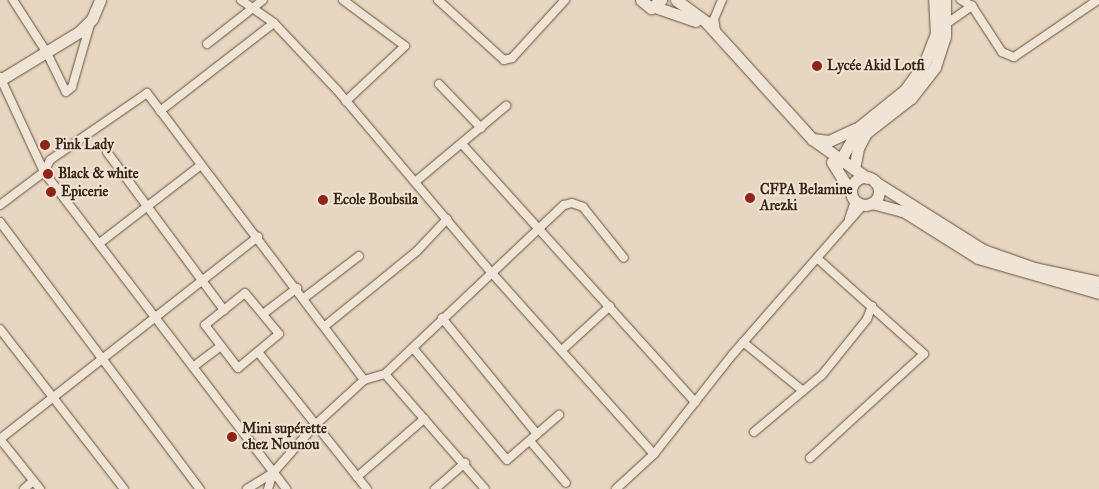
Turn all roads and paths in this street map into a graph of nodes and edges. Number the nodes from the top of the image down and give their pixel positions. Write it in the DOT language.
graph roads {
  1 [pos="13,0"];
  2 [pos="100,0"];
  3 [pos="242,0"];
  4 [pos="263,0"];
  5 [pos="343,0"];
  6 [pos="438,0"];
  7 [pos="565,0"];
  8 [pos="640,0"];
  9 [pos="676,0"];
  10 [pos="722,0"];
  11 [pos="934,0"];
  12 [pos="945,0"];
  13 [pos="1098,0"];
  14 [pos="968,2"];
  15 [pos="658,3"];
  16 [pos="252,7"];
  17 [pos="92,20"];
  18 [pos="274,23"];
  19 [pos="946,24"];
  20 [pos="716,34"];
  21 [pos="207,44"];
  22 [pos="47,53"];
  23 [pos="0,79"];
  24 [pos="439,84"];
  25 [pos="346,101"];
  26 [pos="506,106"];
  27 [pos="160,111"];
  28 [pos="859,127"];
  29 [pos="481,128"];
  30 [pos="812,139"];
  31 [pos="462,144"];
  32 [pos="107,152"];
  33 [pos="838,164"];
  34 [pos="202,165"];
  35 [pos="854,169"];
  36 [pos="44,172"];
  37 [pos="871,180"];
  38 [pos="415,182"];
  39 [pos="860,200"];
  40 [pos="0,205"];
  41 [pos="147,208"];
  42 [pos="447,220"];
  43 [pos="0,222"];
  44 [pos="538,228"];
  45 [pos="258,237"];
  46 [pos="101,242"];
  47 [pos="359,256"];
  48 [pos="624,258"];
  49 [pos="818,258"];
  50 [pos="491,272"];
  51 [pos="202,282"];
  52 [pos="1099,282"];
  53 [pos="297,288"];
  54 [pos="1099,292"];
  55 [pos="304,298"];
  56 [pos="610,306"];
  57 [pos="872,306"];
  58 [pos="224,310"];
  59 [pos="263,314"];
  60 [pos="156,318"];
  61 [pos="442,318"];
  62 [pos="325,326"];
  63 [pos="0,329"];
  64 [pos="743,342"];
  65 [pos="221,346"];
  66 [pos="413,348"];
  67 [pos="562,350"];
  68 [pos="258,352"];
  69 [pos="104,359"];
  70 [pos="193,367"];
  71 [pos="385,374"];
  72 [pos="364,380"];
  73 [pos="803,391"];
  74 [pos="52,399"];
  75 [pos="695,402"];
  76 [pos="559,415"];
  77 [pos="424,419"];
  78 [pos="314,426"];
  79 [pos="754,432"];
  80 [pos="537,434"];
  81 [pos="1,441"];
  82 [pos="530,441"];
  83 [pos="654,454"];
  84 [pos="810,458"];
  85 [pos="465,464"];
  86 [pos="273,473"];
  87 [pos="357,477"];
  88 [pos="34,481"];
  89 [pos="566,482"];
  90 [pos="24,489"];
  91 [pos="40,489"];
  92 [pos="124,489"];
  93 [pos="200,489"];
  94 [pos="248,489"];
  95 [pos="268,489"];
  96 [pos="286,489"];
  97 [pos="367,489"];
  98 [pos="435,489"];
  99 [pos="486,489"];
  100 [pos="616,489"];
  1 -- 22 [label="street"];
  2 -- 17 [label="main road"];
  3 -- 16 [label="street"];
  4 -- 16 [label="street"];
  5 -- 25 [label="street"];
  6 -- 7 [label="street"];
  8 -- 15 [label="main road"];
  9 -- 20 [label="main road"];
  10 -- 20 [label="street"];
  11 -- 28 [label="main road"];
  12 -- 19 [label="main road"];
  13 -- 14 [label="street"];
  14 -- 19 [label="street"];
  15 -- 20 [label="main road"];
  16 -- 18 [label="street"];
  16 -- 21 [label="street"];
  17 -- 22 [label="main road"];
  17 -- 22 [label="street"];
  18 -- 25 [label="street"];
  18 -- 27 [label="street"];
  19 -- 35 [label="main road"];
  20 -- 30 [label="main road"];
  22 -- 23 [label="main road"];
  23 -- 36 [label="street"];
  24 -- 29 [label="street"];
  25 -- 38 [label="street"];
  26 -- 29 [label="street"];
  27 -- 34 [label="street"];
  27 -- 36 [label="street"];
  28 -- 30 [label="main road"];
  28 -- 33 [label="main road"];
  29 -- 31 [label="street"];
  30 -- 33 [label="main road"];
  31 -- 38 [label="street"];
  31 -- 44 [label="street"];
  32 -- 41 [label="street"];
  33 -- 35 [label="main road"];
  33 -- 39 [label="main road"];
  34 -- 41 [label="street"];
  34 -- 45 [label="street"];
  35 -- 37 [label="main road"];
  36 -- 40 [label="street"];
  36 -- 46 [label="street"];
  37 -- 39 [label="main road"];
  37 -- 39 [label="main road"];
  37 -- 52 [label="main road"];
  38 -- 42 [label="street"];
  39 -- 49 [label="street"];
  39 -- 54 [label="main road"];
  41 -- 46 [label="street"];
  41 -- 51 [label="street"];
  42 -- 50 [label="street"];
  42 -- 62 [label="street"];
  43 -- 69 [label="street"];
  44 -- 48 [label="street"];
  44 -- 50 [label="street"];
  44 -- 56 [label="street"];
  45 -- 51 [label="street"];
  45 -- 53 [label="street"];
  46 -- 60 [label="street"];
  47 -- 55 [label="street"];
  49 -- 57 [label="street"];
  49 -- 64 [label="street"];
  50 -- 61 [label="street"];
  50 -- 67 [label="street"];
  51 -- 58 [label="street"];
  51 -- 60 [label="street"];
  53 -- 55 [label="street"];
  53 -- 59 [label="street"];
  55 -- 62 [label="street"];
  56 -- 67 [label="street"];
  56 -- 75 [label="street"];
  57 -- 73 [label="street"];
  57 -- 84 [label="street"];
  58 -- 59 [label="street"];
  58 -- 65 [label="street"];
  59 -- 68 [label="street"];
  60 -- 69 [label="street"];
  60 -- 70 [label="street"];
  61 -- 66 [label="street"];
  61 -- 80 [label="street"];
  62 -- 72 [label="street"];
  63 -- 74 [label="street"];
  64 -- 73 [label="street"];
  64 -- 75 [label="street"];
  65 -- 68 [label="street"];
  65 -- 70 [label="street"];
  66 -- 71 [label="street"];
  66 -- 82 [label="street"];
  67 -- 83 [label="street"];
  68 -- 78 [label="street"];
  69 -- 74 [label="street"];
  69 -- 93 [label="street"];
  70 -- 86 [label="street"];
  71 -- 72 [label="street"];
  71 -- 77 [label="street"];
  72 -- 78 [label="street"];
  73 -- 79 [label="street"];
  74 -- 81 [label="street"];
  74 -- 92 [label="street"];
  75 -- 83 [label="street"];
  76 -- 80 [label="street"];
  77 -- 85 [label="street"];
  77 -- 87 [label="street"];
  78 -- 86 [label="street"];
  78 -- 87 [label="street"];
  80 -- 82 [label="street"];
  81 -- 88 [label="street"];
  82 -- 89 [label="street"];
  83 -- 100 [label="street"];
  85 -- 98 [label="street"];
  85 -- 99 [label="street"];
  86 -- 94 [label="street"];
  86 -- 95 [label="street"];
  86 -- 96 [label="street"];
  87 -- 97 [label="street"];
  88 -- 90 [label="street"];
  88 -- 91 [label="street"];
}
